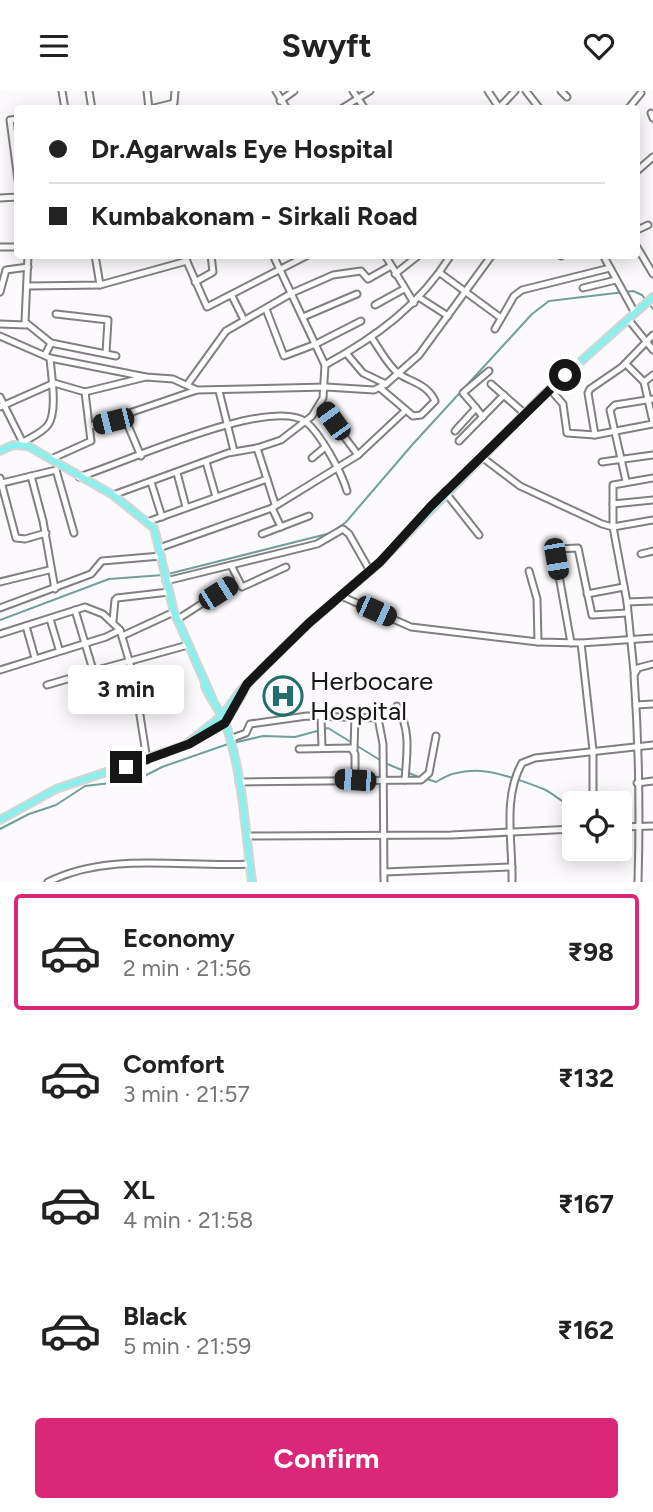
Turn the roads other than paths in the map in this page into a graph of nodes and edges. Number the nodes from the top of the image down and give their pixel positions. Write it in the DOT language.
graph roads {
  1 [pos="175,91"];
  2 [pos="276,91"];
  3 [pos="294,91"];
  4 [pos="353,91"];
  5 [pos="370,91"];
  6 [pos="516,91"];
  7 [pos="526,91"];
  8 [pos="561,91"];
  9 [pos="641,93"];
  10 [pos="567,97"];
  11 [pos="358,99"];
  12 [pos="280,101"];
  13 [pos="166,105"];
  14 [pos="284,105"];
  15 [pos="348,105"];
  16 [pos="362,105"];
  17 [pos="499,105"];
  18 [pos="537,105"];
  19 [pos="631,105"];
  20 [pos="0,120"];
  21 [pos="10,120"];
  22 [pos="14,120"];
  23 [pos="14,150"];
  24 [pos="648,225"];
  25 [pos="640,229"];
  26 [pos="640,252"];
  27 [pos="28,259"];
  28 [pos="96,259"];
  29 [pos="182,259"];
  30 [pos="185,259"];
  31 [pos="211,259"];
  32 [pos="274,259"];
  33 [pos="300,259"];
  34 [pos="387,259"];
  35 [pos="414,259"];
  36 [pos="449,259"];
  37 [pos="489,259"];
  38 [pos="605,259"];
  39 [pos="391,266"];
  40 [pos="28,267"];
  41 [pos="610,268"];
  42 [pos="279,269"];
  43 [pos="440,273"];
  44 [pos="395,274"];
  45 [pos="653,274"];
  46 [pos="616,280"];
  47 [pos="195,282"];
  48 [pos="100,285"];
  49 [pos="27,286"];
  50 [pos="583,288"];
  51 [pos="404,289"];
  52 [pos="467,290"];
  53 [pos="0,292"];
  54 [pos="292,293"];
  55 [pos="357,294"];
  56 [pos="232,296"];
  57 [pos="420,297"];
  58 [pos="649,301"];
  59 [pos="414,303"];
  60 [pos="375,305"];
  61 [pos="266,309"];
  62 [pos="635,313"];
  63 [pos="56,314"];
  64 [pos="448,316"];
  65 [pos="303,317"];
  66 [pos="501,318"];
  67 [pos="628,319"];
  68 [pos="244,320"];
  69 [pos="361,321"];
  70 [pos="0,324"];
  71 [pos="26,325"];
  72 [pos="495,329"];
  73 [pos="653,335"];
  74 [pos="0,336"];
  75 [pos="371,337"];
  76 [pos="646,340"];
  77 [pos="51,343"];
  78 [pos="316,344"];
  79 [pos="653,350"];
  80 [pos="106,353"];
  81 [pos="346,353"];
  82 [pos="116,356"];
  83 [pos="48,357"];
  84 [pos="626,364"];
  85 [pos="325,365"];
  86 [pos="489,371"];
  87 [pos="398,374"];
  88 [pos="653,375"];
  89 [pos="146,377"];
  90 [pos="54,383"];
  91 [pos="643,383"];
  92 [pos="491,384"];
  93 [pos="187,385"];
  94 [pos="383,386"];
  95 [pos="326,387"];
  96 [pos="550,389"];
  97 [pos="197,390"];
  98 [pos="85,391"];
  99 [pos="219,391"];
  100 [pos="504,395"];
  101 [pos="0,397"];
  102 [pos="651,400"];
  103 [pos="320,404"];
  104 [pos="2,406"];
  105 [pos="476,408"];
  106 [pos="406,410"];
  107 [pos="524,413"];
  108 [pos="124,416"];
  109 [pos="482,417"];
  110 [pos="306,422"];
  111 [pos="653,423"];
  112 [pos="226,424"];
  113 [pos="91,426"];
  114 [pos="455,431"];
  115 [pos="614,432"];
  116 [pos="595,435"];
  117 [pos="459,441"];
  118 [pos="24,443"];
  119 [pos="32,448"];
  120 [pos="257,448"];
  121 [pos="324,448"];
  122 [pos="2,449"];
  123 [pos="234,451"];
  124 [pos="653,454"];
  125 [pos="358,455"];
  126 [pos="141,456"];
  127 [pos="312,458"];
  128 [pos="483,458"];
  129 [pos="51,459"];
  130 [pos="621,459"];
  131 [pos="206,462"];
  132 [pos="602,462"];
  133 [pos="65,467"];
  134 [pos="338,468"];
  135 [pos="56,470"];
  136 [pos="177,473"];
  137 [pos="31,476"];
  138 [pos="79,477"];
  139 [pos="653,478"];
  140 [pos="267,479"];
  141 [pos="1,481"];
  142 [pos="626,481"];
  143 [pos="151,482"];
  144 [pos="346,491"];
  145 [pos="446,492"];
  146 [pos="113,495"];
  147 [pos="216,497"];
  148 [pos="653,500"];
  149 [pos="612,504"];
  150 [pos="273,506"];
  151 [pos="187,507"];
  152 [pos="309,516"];
  153 [pos="162,517"];
  154 [pos="653,520"];
  155 [pos="148,523"];
  156 [pos="281,527"];
  157 [pos="613,527"];
  158 [pos="46,533"];
  159 [pos="74,533"];
  160 [pos="262,534"];
  161 [pos="479,534"];
  162 [pos="159,547"];
  163 [pos="653,551"];
  164 [pos="641,554"];
  165 [pos="161,557"];
  166 [pos="231,565"];
  167 [pos="286,567"];
  168 [pos="50,570"];
  169 [pos="370,571"];
  170 [pos="530,571"];
  171 [pos="165,579"];
  172 [pos="237,581"];
  173 [pos="0,582"];
  174 [pos="624,587"];
  175 [pos="55,589"];
  176 [pos="169,592"];
  177 [pos="587,594"];
  178 [pos="341,596"];
  179 [pos="653,601"];
  180 [pos="627,603"];
  181 [pos="0,608"];
  182 [pos="75,610"];
  183 [pos="627,613"];
  184 [pos="176,615"];
  185 [pos="50,618"];
  186 [pos="113,621"];
  187 [pos="26,626"];
  188 [pos="183,629"];
  189 [pos="121,633"];
  190 [pos="0,634"];
  191 [pos="653,638"];
  192 [pos="629,639"];
  193 [pos="538,642"];
  194 [pos="86,643"];
  195 [pos="571,643"];
  196 [pos="581,643"];
  197 [pos="188,645"];
  198 [pos="59,649"];
  199 [pos="35,658"];
  200 [pos="128,660"];
  201 [pos="653,664"];
  202 [pos="102,669"];
  203 [pos="0,670"];
  204 [pos="93,670"];
  205 [pos="634,671"];
  206 [pos="81,675"];
  207 [pos="47,685"];
  208 [pos="111,694"];
  209 [pos="213,700"];
  210 [pos="89,703"];
  211 [pos="653,704"];
  212 [pos="636,705"];
  213 [pos="397,706"];
  214 [pos="355,715"];
  215 [pos="321,716"];
  216 [pos="224,719"];
  217 [pos="436,736"];
  218 [pos="230,742"];
  219 [pos="637,745"];
  220 [pos="653,745"];
  221 [pos="323,748"];
  222 [pos="299,749"];
  223 [pos="354,750"];
  224 [pos="593,750"];
  225 [pos="147,760"];
  226 [pos="355,780"];
  227 [pos="405,780"];
  228 [pos="383,781"];
  229 [pos="653,781"];
  230 [pos="239,782"];
  231 [pos="637,783"];
  232 [pos="593,791"];
  233 [pos="0,820"];
  234 [pos="653,826"];
  235 [pos="632,827"];
  236 [pos="639,827"];
  237 [pos="562,830"];
  238 [pos="511,833"];
  239 [pos="383,835"];
  240 [pos="248,836"];
  241 [pos="250,865"];
  242 [pos="512,867"];
  243 [pos="384,872"];
  244 [pos="48,882"];
  245 [pos="252,882"];
  246 [pos="384,882"];
  247 [pos="512,882"];
  248 [pos="638,882"];
  1 -- 13 [label="street"];
  2 -- 12 [label="street"];
  3 -- 12 [label="street"];
  4 -- 11 [label="street"];
  5 -- 11 [label="street"];
  6 -- 17 [label="street"];
  7 -- 18 [label="street"];
  8 -- 10 [label="street"];
  9 -- 19 [label="street"];
  11 -- 15 [label="street"];
  11 -- 16 [label="street"];
  12 -- 14 [label="street"];
  20 -- 21 [label="street"];
  21 -- 22 [label="street"];
  21 -- 23 [label="street"];
  24 -- 25 [label="street"];
  26 -- 45 [label="street"];
  27 -- 40 [label="street"];
  28 -- 48 [label="street"];
  29 -- 48 [label="street"];
  30 -- 47 [label="street"];
  31 -- 47 [label="street"];
  32 -- 42 [label="street"];
  33 -- 42 [label="street"];
  34 -- 39 [label="street"];
  35 -- 44 [label="street"];
  36 -- 43 [label="street"];
  37 -- 52 [label="street"];
  38 -- 41 [label="street"];
  39 -- 44 [label="street"];
  39 -- 54 [label="street"];
  40 -- 49 [label="street"];
  40 -- 53 [label="street"];
  41 -- 46 [label="street"];
  41 -- 66 [label="street"];
  42 -- 54 [label="street"];
  42 -- 56 [label="street"];
  43 -- 52 [label="street"];
  43 -- 57 [label="street"];
  44 -- 51 [label="street"];
  46 -- 50 [label="street"];
  46 -- 62 [label="street"];
  47 -- 56 [label="street"];
  48 -- 49 [label="street"];
  49 -- 71 [label="street"];
  51 -- 59 [label="street"];
  51 -- 60 [label="street"];
  52 -- 64 [label="street"];
  52 -- 66 [label="street"];
  54 -- 61 [label="street"];
  54 -- 65 [label="street"];
  55 -- 65 [label="street"];
  56 -- 68 [label="street"];
  57 -- 59 [label="street"];
  57 -- 64 [label="street"];
  58 -- 62 [label="main road"];
  59 -- 75 [label="street"];
  61 -- 68 [label="street"];
  61 -- 78 [label="street"];
  62 -- 67 [label="main road"];
  63 -- 80 [label="street"];
  64 -- 87 [label="street"];
  65 -- 78 [label="street"];
  66 -- 72 [label="street"];
  67 -- 76 [label="street"];
  67 -- 96 [label="main road"];
  68 -- 93 [label="street"];
  69 -- 78 [label="street"];
  70 -- 71 [label="street"];
  71 -- 77 [label="street"];
  73 -- 76 [label="street"];
  74 -- 83 [label="street"];
  75 -- 81 [label="street"];
  75 -- 87 [label="street"];
  76 -- 79 [label="street"];
  76 -- 84 [label="street"];
  77 -- 80 [label="street"];
  77 -- 83 [label="street"];
  78 -- 85 [label="street"];
  80 -- 82 [label="street"];
  81 -- 85 [label="street"];
  81 -- 94 [label="street"];
  83 -- 89 [label="street"];
  83 -- 90 [label="street"];
  84 -- 91 [label="street"];
  84 -- 116 [label="street"];
  85 -- 95 [label="street"];
  86 -- 105 [label="street"];
  87 -- 94 [label="street"];
  87 -- 106 [label="street"];
  88 -- 91 [label="street"];
  89 -- 93 [label="street"];
  89 -- 98 [label="street"];
  90 -- 98 [label="street"];
  90 -- 104 [label="street"];
  90 -- 118 [label="street"];
  91 -- 102 [label="street"];
  92 -- 100 [label="street"];
  93 -- 97 [label="street"];
  94 -- 95 [label="street"];
  94 -- 106 [label="street"];
  95 -- 99 [label="street"];
  95 -- 103 [label="street"];
  96 -- 107 [label="main road"];
  96 -- 116 [label="street"];
  97 -- 99 [label="street"];
  97 -- 108 [label="street"];
  98 -- 113 [label="street"];
  99 -- 112 [label="street"];
  100 -- 107 [label="street"];
  100 -- 109 [label="street"];
  101 -- 104 [label="street"];
  102 -- 111 [label="street"];
  102 -- 115 [label="street"];
  103 -- 110 [label="street"];
  103 -- 125 [label="street"];
  104 -- 118 [label="street"];
  105 -- 109 [label="street"];
  105 -- 114 [label="street"];
  106 -- 125 [label="street"];
  107 -- 128 [label="main road"];
  108 -- 113 [label="street"];
  108 -- 126 [label="street"];
  109 -- 117 [label="street"];
  110 -- 112 [label="street"];
  110 -- 120 [label="street"];
  110 -- 121 [label="street"];
  111 -- 115 [label="street"];
  112 -- 123 [label="street"];
  112 -- 126 [label="street"];
  113 -- 129 [label="street"];
  115 -- 116 [label="street"];
  115 -- 130 [label="street"];
  118 -- 119 [label="main road"];
  118 -- 122 [label="main road"];
  119 -- 122 [label="main road"];
  119 -- 129 [label="main road"];
  120 -- 123 [label="street"];
  120 -- 140 [label="street"];
  121 -- 127 [label="street"];
  121 -- 134 [label="street"];
  123 -- 131 [label="street"];
  124 -- 130 [label="street"];
  125 -- 134 [label="street"];
  126 -- 138 [label="street"];
  128 -- 145 [label="main road"];
  128 -- 157 [label="street"];
  129 -- 133 [label="main road"];
  130 -- 132 [label="street"];
  130 -- 142 [label="street"];
  131 -- 136 [label="street"];
  131 -- 147 [label="street"];
  133 -- 135 [label="street"];
  133 -- 138 [label="main road"];
  134 -- 144 [label="street"];
  134 -- 150 [label="street"];
  135 -- 137 [label="street"];
  135 -- 159 [label="street"];
  136 -- 143 [label="street"];
  136 -- 151 [label="street"];
  137 -- 141 [label="street"];
  137 -- 158 [label="street"];
  138 -- 146 [label="main road"];
  139 -- 142 [label="street"];
  140 -- 147 [label="street"];
  140 -- 150 [label="street"];
  141 -- 158 [label="street"];
  142 -- 149 [label="street"];
  143 -- 146 [label="street"];
  143 -- 153 [label="street"];
  145 -- 161 [label="street"];
  145 -- 169 [label="main road"];
  146 -- 155 [label="main road"];
  147 -- 151 [label="street"];
  148 -- 149 [label="street"];
  149 -- 157 [label="street"];
  150 -- 156 [label="street"];
  150 -- 162 [label="street"];
  151 -- 153 [label="street"];
  152 -- 156 [label="street"];
  153 -- 155 [label="street"];
  154 -- 157 [label="street"];
  155 -- 162 [label="main road"];
  156 -- 160 [label="street"];
  157 -- 174 [label="street"];
  158 -- 168 [label="street"];
  162 -- 165 [label="main road"];
  163 -- 164 [label="street"];
  165 -- 171 [label="main road"];
  165 -- 175 [label="street"];
  166 -- 169 [label="street"];
  166 -- 171 [label="street"];
  166 -- 172 [label="street"];
  167 -- 172 [label="street"];
  168 -- 173 [label="street"];
  168 -- 175 [label="street"];
  169 -- 178 [label="main road"];
  170 -- 193 [label="street"];
  171 -- 176 [label="main road"];
  172 -- 184 [label="street"];
  174 -- 177 [label="street"];
  174 -- 180 [label="street"];
  175 -- 181 [label="street"];
  176 -- 184 [label="main road"];
  176 -- 186 [label="street"];
  177 -- 183 [label="street"];
  177 -- 195 [label="street"];
  178 -- 193 [label="street"];
  178 -- 216 [label="main road"];
  179 -- 180 [label="street"];
  180 -- 183 [label="street"];
  182 -- 185 [label="street"];
  182 -- 186 [label="street"];
  182 -- 194 [label="street"];
  183 -- 192 [label="street"];
  184 -- 188 [label="main road"];
  184 -- 189 [label="street"];
  185 -- 187 [label="street"];
  185 -- 198 [label="street"];
  186 -- 189 [label="street"];
  187 -- 190 [label="street"];
  187 -- 199 [label="street"];
  188 -- 197 [label="main road"];
  188 -- 209 [label="main road"];
  189 -- 194 [label="street"];
  189 -- 200 [label="street"];
  191 -- 192 [label="street"];
  192 -- 196 [label="street"];
  192 -- 205 [label="street"];
  193 -- 195 [label="street"];
  194 -- 198 [label="street"];
  194 -- 204 [label="street"];
  195 -- 196 [label="street"];
  196 -- 224 [label="street"];
  197 -- 200 [label="street"];
  197 -- 209 [label="main road"];
  198 -- 199 [label="street"];
  199 -- 203 [label="street"];
  200 -- 202 [label="street"];
  200 -- 225 [label="street"];
  201 -- 205 [label="street"];
  202 -- 204 [label="street"];
  202 -- 208 [label="street"];
  204 -- 206 [label="street"];
  205 -- 212 [label="street"];
  206 -- 207 [label="street"];
  206 -- 210 [label="street"];
  209 -- 216 [label="main road"];
  211 -- 212 [label="street"];
  212 -- 219 [label="street"];
  213 -- 227 [label="street"];
  214 -- 215 [label="street"];
  214 -- 223 [label="street"];
  214 -- 228 [label="street"];
  215 -- 218 [label="street"];
  215 -- 221 [label="street"];
  216 -- 218 [label="main road"];
  216 -- 225 [label="main road"];
  217 -- 227 [label="street"];
  218 -- 230 [label="main road"];
  219 -- 220 [label="street"];
  219 -- 224 [label="street"];
  219 -- 231 [label="street"];
  221 -- 222 [label="street"];
  221 -- 223 [label="street"];
  223 -- 226 [label="street"];
  224 -- 232 [label="street"];
  224 -- 238 [label="street"];
  225 -- 233 [label="main road"];
  226 -- 228 [label="street"];
  226 -- 230 [label="street"];
  227 -- 228 [label="street"];
  228 -- 239 [label="street"];
  229 -- 231 [label="street"];
  230 -- 240 [label="main road"];
  231 -- 236 [label="street"];
  234 -- 236 [label="street"];
  235 -- 236 [label="street"];
  236 -- 248 [label="street"];
  237 -- 238 [label="street"];
  238 -- 239 [label="street"];
  238 -- 242 [label="street"];
  239 -- 240 [label="street"];
  239 -- 243 [label="street"];
  240 -- 241 [label="main road"];
  241 -- 244 [label="street"];
  241 -- 245 [label="main road"];
  242 -- 243 [label="street"];
  242 -- 247 [label="street"];
  243 -- 246 [label="street"];
}
